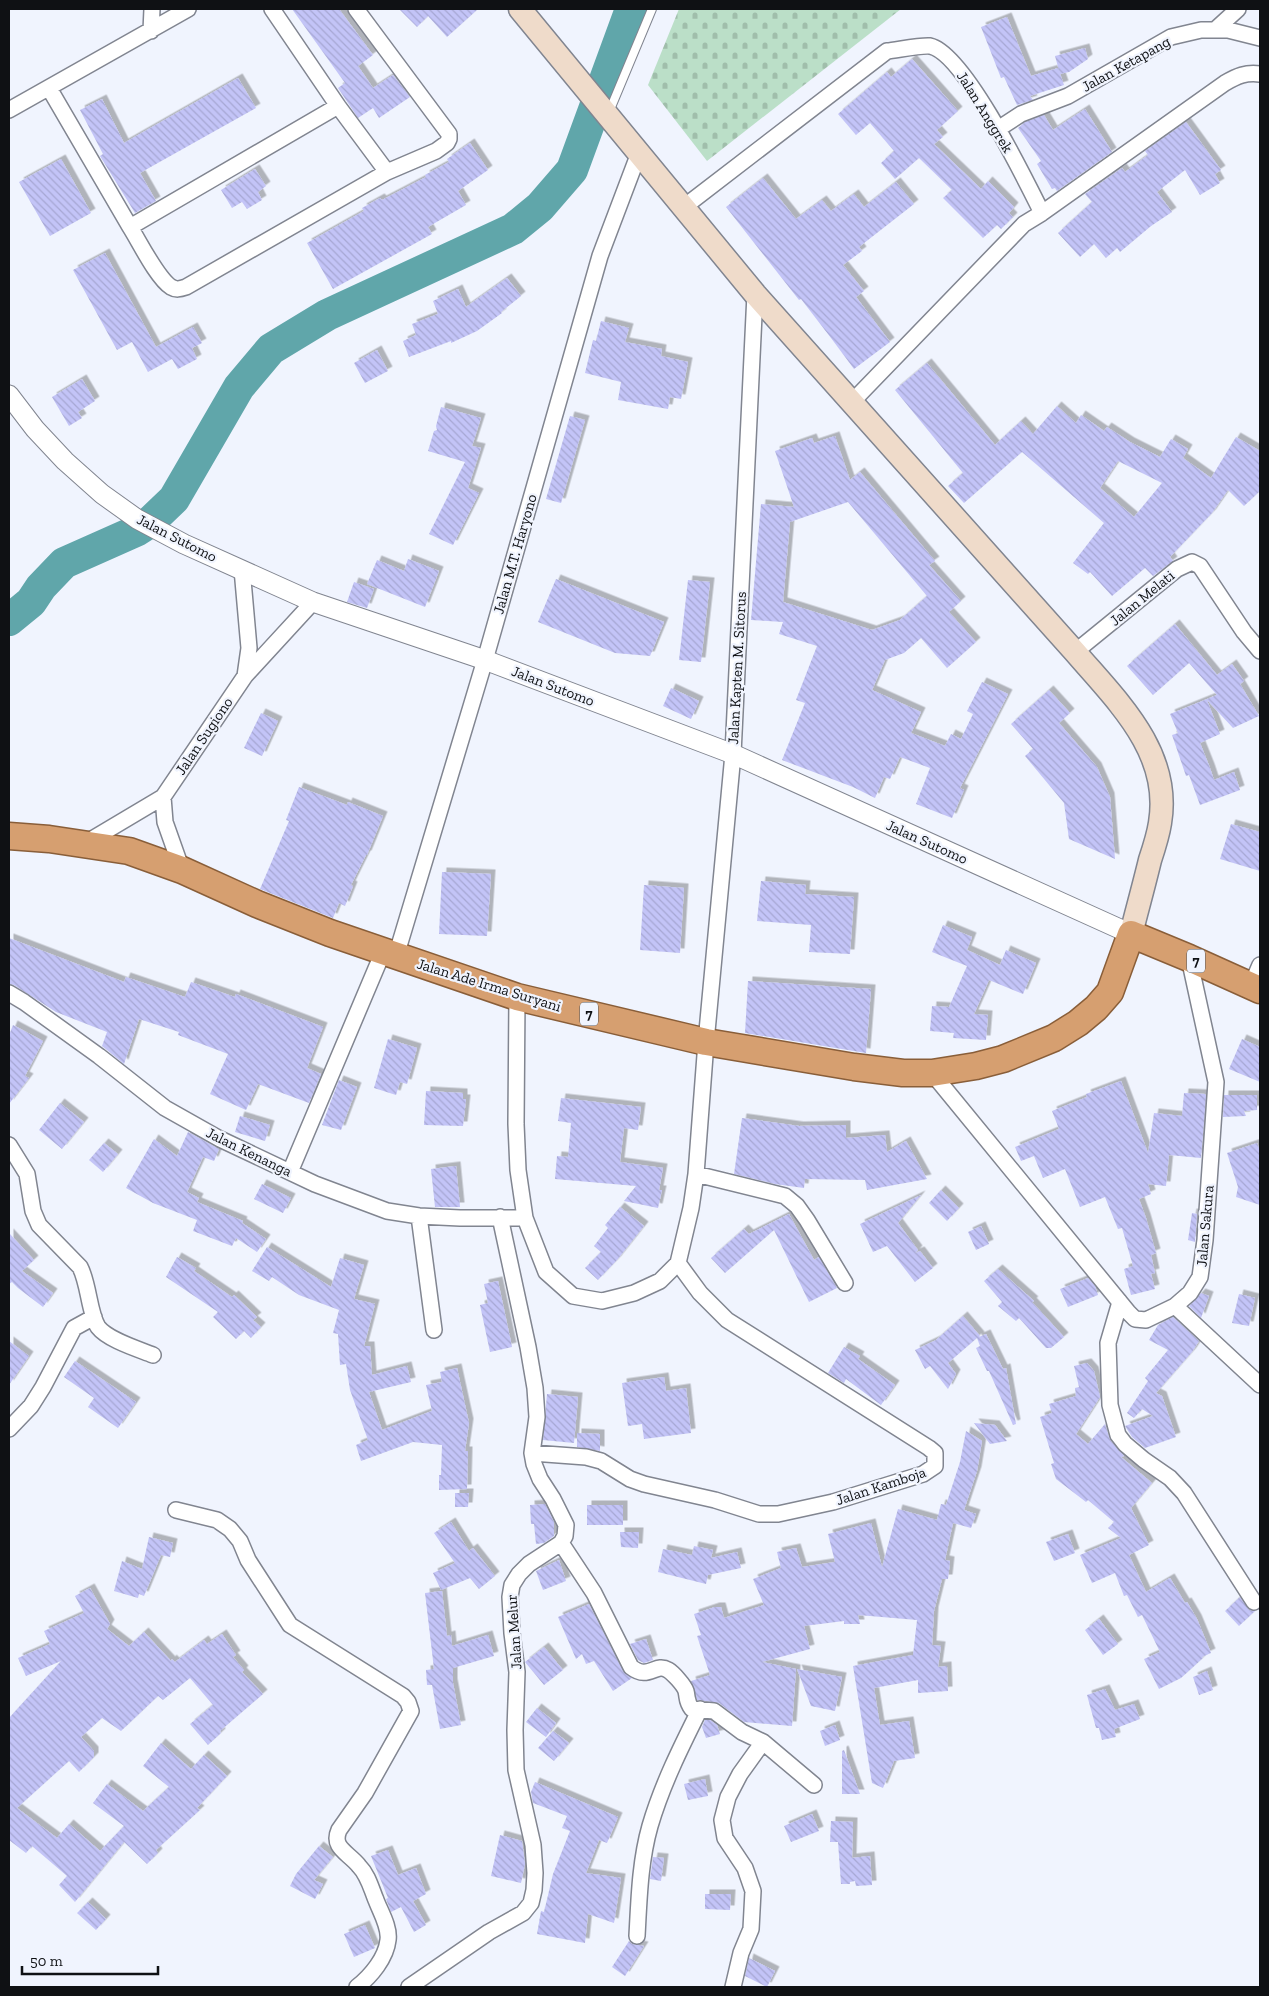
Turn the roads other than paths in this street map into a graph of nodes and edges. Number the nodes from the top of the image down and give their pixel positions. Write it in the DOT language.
graph roads {
  1 [pos="152,9"];
  2 [pos="188,9"];
  3 [pos="272,9"];
  4 [pos="356,9"];
  5 [pos="652,9"];
  6 [pos="1228,9"];
  7 [pos="1238,9"];
  8 [pos="525,15"];
  9 [pos="1210,30"];
  10 [pos="151,31"];
  11 [pos="1260,38"];
  12 [pos="1260,74"];
  13 [pos="49,88"];
  14 [pos="338,106"];
  15 [pos="9,110"];
  16 [pos="604,112"];
  17 [pos="998,129"];
  18 [pos="639,153"];
  19 [pos="387,172"];
  20 [pos="684,207"];
  21 [pos="1042,214"];
  22 [pos="130,227"];
  23 [pos="755,294"];
  24 [pos="9,398"];
  25 [pos="851,403"];
  26 [pos="242,569"];
  27 [pos="313,602"];
  28 [pos="1260,651"];
  29 [pos="1075,652"];
  30 [pos="485,660"];
  31 [pos="245,676"];
  32 [pos="733,754"];
  33 [pos="163,797"];
  34 [pos="9,836"];
  35 [pos="83,844"];
  36 [pos="182,870"];
  37 [pos="1131,934"];
  38 [pos="390,954"];
  39 [pos="1189,958"];
  40 [pos="1257,981"];
  41 [pos="9,993"];
  42 [pos="517,996"];
  43 [pos="706,1042"];
  44 [pos="932,1073"];
  45 [pos="9,1145"];
  46 [pos="290,1172"];
  47 [pos="696,1174"];
  48 [pos="419,1216"];
  49 [pos="500,1217"];
  50 [pos="525,1218"];
  51 [pos="678,1263"];
  52 [pos="845,1283"];
  53 [pos="1120,1302"];
  54 [pos="1175,1306"];
  55 [pos="94,1317"];
  56 [pos="434,1330"];
  57 [pos="153,1355"];
  58 [pos="1260,1385"];
  59 [pos="9,1429"];
  60 [pos="532,1452"];
  61 [pos="176,1510"];
  62 [pos="560,1543"];
  63 [pos="1254,1602"];
  64 [pos="700,1710"];
  65 [pos="762,1742"];
  66 [pos="814,1785"];
  67 [pos="637,1936"];
  68 [pos="357,1987"];
  69 [pos="410,1987"];
  70 [pos="733,1987"];
  1 -- 10 [label="street"];
  2 -- 10 [label="street"];
  3 -- 14 [label="street"];
  4 -- 19 [label="street"];
  5 -- 16 [label="lane"];
  6 -- 9 [label="street"];
  7 -- 9 [label="street"];
  8 -- 16 [label="main road"];
  9 -- 11 [label="street, Jalan Ketapang"];
  9 -- 17 [label="street, Jalan Ketapang"];
  10 -- 13 [label="street"];
  12 -- 21 [label="street"];
  13 -- 15 [label="street"];
  13 -- 22 [label="street"];
  14 -- 19 [label="street"];
  14 -- 22 [label="street"];
  16 -- 18 [label="main road"];
  17 -- 20 [label="street, Jalan Anggrek"];
  17 -- 21 [label="street, Jalan Anggrek"];
  18 -- 20 [label="main road"];
  18 -- 30 [label="street, Jalan M.T. Haryono"];
  19 -- 22 [label="street"];
  20 -- 23 [label="main road"];
  21 -- 25 [label="street"];
  23 -- 25 [label="main road"];
  23 -- 32 [label="street, Jalan Kapten M. Sitorus"];
  24 -- 26 [label="street, Jalan Sutomo"];
  25 -- 29 [label="main road"];
  26 -- 27 [label="street, Jalan Sutomo"];
  26 -- 31 [label="street, Jalan Sugiono"];
  27 -- 30 [label="street, Jalan Sutomo"];
  27 -- 31 [label="street, Jalan Sugiono"];
  28 -- 29 [label="street, Jalan Melati"];
  29 -- 37 [label="main road"];
  30 -- 32 [label="street, Jalan Sutomo"];
  30 -- 38 [label="street, Jalan M.T. Haryono"];
  31 -- 33 [label="street, Jalan Sugiono"];
  32 -- 37 [label="street, Jalan Sutomo"];
  32 -- 43 [label="street, Jalan Kapten M. Sitorus"];
  33 -- 35 [label="street, Jalan Sugiono"];
  33 -- 36 [label="street"];
  34 -- 35 [label="highway, Jalan Ade Irma Suryani / 7"];
  35 -- 36 [label="highway, Jalan Ade Irma Suryani / 7"];
  36 -- 38 [label="highway, Jalan Ade Irma Suryani / 7"];
  37 -- 39 [label="highway, 7"];
  37 -- 44 [label="highway, Jalan Ade Irma Suryani / 7"];
  38 -- 42 [label="highway, Jalan Ade Irma Suryani / 7"];
  38 -- 46 [label="street, Jalan M.T. Haryono"];
  39 -- 40 [label="highway, 7"];
  39 -- 54 [label="street, Jalan Sakura"];
  41 -- 46 [label="street, Jalan Kenanga"];
  42 -- 43 [label="highway, Jalan Ade Irma Suryani / 7"];
  42 -- 50 [label="street"];
  43 -- 44 [label="highway, Jalan Ade Irma Suryani / 7"];
  43 -- 47 [label="street, Jalan Kapten M. Sitorus"];
  44 -- 53 [label="street, Jalan Sakura"];
  45 -- 55 [label="street"];
  46 -- 48 [label="street, Jalan Kenanga"];
  47 -- 51 [label="street, Jalan Kapten M. Sitorus"];
  47 -- 52 [label="street"];
  48 -- 49 [label="street, Jalan Kenanga"];
  48 -- 56 [label="street"];
  49 -- 50 [label="street, Jalan Kenanga"];
  49 -- 60 [label="street"];
  50 -- 51 [label="street"];
  51 -- 60 [label="street, Jalan Kamboja"];
  53 -- 54 [label="street, Jalan Sakura"];
  53 -- 63 [label="street"];
  54 -- 58 [label="street"];
  55 -- 57 [label="street"];
  55 -- 59 [label="street"];
  60 -- 62 [label="street"];
  61 -- 68 [label="street"];
  62 -- 64 [label="street"];
  62 -- 69 [label="street, Jalan Melur"];
  64 -- 65 [label="street"];
  64 -- 67 [label="street"];
  65 -- 66 [label="street"];
  65 -- 70 [label="street"];
}
